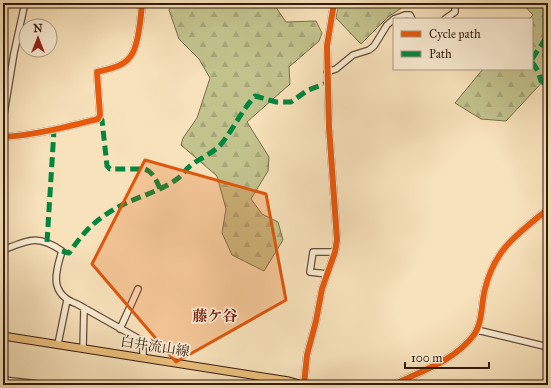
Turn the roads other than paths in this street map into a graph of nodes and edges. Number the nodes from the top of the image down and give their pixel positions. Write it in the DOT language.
graph roads {
  1 [pos="25,3"];
  2 [pos="142,3"];
  3 [pos="334,3"];
  4 [pos="455,3"];
  5 [pos="397,18"];
  6 [pos="411,18"];
  7 [pos="446,18"];
  8 [pos="393,20"];
  9 [pos="327,72"];
  10 [pos="3,120"];
  11 [pos="3,137"];
  12 [pos="548,209"];
  13 [pos="3,250"];
  14 [pos="336,252"];
  15 [pos="327,274"];
  16 [pos="138,289"];
  17 [pos="67,300"];
  18 [pos="84,308"];
  19 [pos="120,328"];
  20 [pos="477,330"];
  21 [pos="3,336"];
  22 [pos="58,344"];
  23 [pos="548,347"];
  24 [pos="82,348"];
  25 [pos="143,358"];
  26 [pos="3,380"];
  27 [pos="48,385"];
  28 [pos="303,385"];
  29 [pos="393,385"];
  1 -- 10 [label="street"];
  2 -- 11 [label="street"];
  3 -- 9 [label="street"];
  4 -- 7 [label="street"];
  5 -- 6 [label="street"];
  8 -- 9 [label="street"];
  9 -- 14 [label="street"];
  12 -- 20 [label="street"];
  13 -- 17 [label="street"];
  14 -- 15 [label="street"];
  14 -- 15 [label="street"];
  15 -- 28 [label="street"];
  16 -- 19 [label="street"];
  17 -- 18 [label="street"];
  17 -- 22 [label="street"];
  18 -- 19 [label="street"];
  18 -- 24 [label="street"];
  19 -- 25 [label="street"];
  20 -- 23 [label="street"];
  20 -- 29 [label="street"];
  21 -- 22 [label="main road, 白井流山線"];
  22 -- 24 [label="main road, 白井流山線"];
  24 -- 25 [label="main road, 白井流山線"];
  25 -- 28 [label="main road, 白井流山線"];
  26 -- 27 [label="street"];
}
